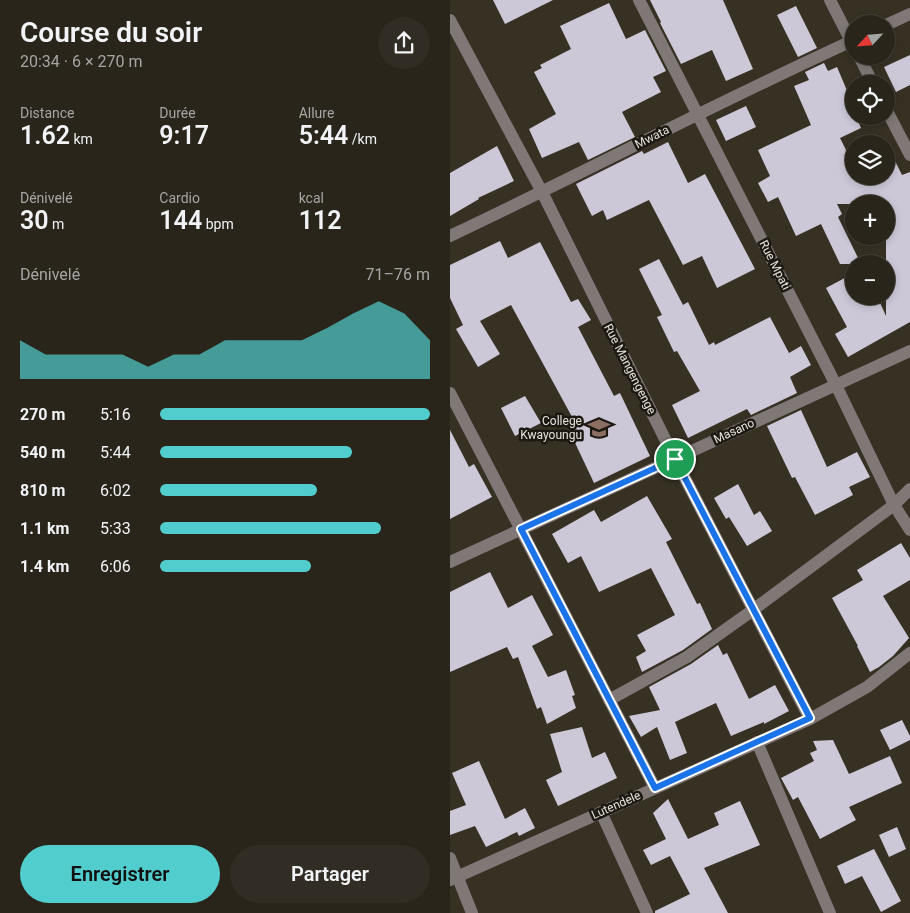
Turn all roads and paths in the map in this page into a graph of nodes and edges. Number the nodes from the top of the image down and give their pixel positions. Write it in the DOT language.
graph roads {
  1 [pos="639,0"];
  2 [pos="830,0"];
  3 [pos="910,14"];
  4 [pos="450,20"];
  5 [pos="895,21"];
  6 [pos="845,27"];
  7 [pos="845,46"];
  8 [pos="697,115"];
  9 [pos="894,125"];
  10 [pos="910,155"];
  11 [pos="542,192"];
  12 [pos="450,236"];
  13 [pos="910,351"];
  14 [pos="836,385"];
  15 [pos="450,393"];
  16 [pos="675,459"];
  17 [pos="910,490"];
  18 [pos="894,505"];
  19 [pos="521,529"];
  20 [pos="910,530"];
  21 [pos="450,562"];
  22 [pos="753,610"];
  23 [pos="910,653"];
  24 [pos="609,700"];
  25 [pos="810,718"];
  26 [pos="757,742"];
  27 [pos="655,788"];
  28 [pos="601,812"];
  29 [pos="450,858"];
  30 [pos="453,878"];
  31 [pos="472,913"];
  32 [pos="647,913"];
  33 [pos="830,913"];
  1 -- 8 [label="street, Rue Mpati"];
  2 -- 6 [label="street"];
  3 -- 5 [label="street"];
  4 -- 11 [label="street, Rue Mangengenge"];
  7 -- 8 [label="street, Mwata"];
  8 -- 11 [label="street, Mwata"];
  8 -- 14 [label="street, Rue Mpati"];
  9 -- 10 [label="street"];
  11 -- 12 [label="street, Mwata"];
  11 -- 16 [label="street, Rue Mangengenge"];
  13 -- 14 [label="street, Masano"];
  14 -- 16 [label="street, Masano"];
  14 -- 18 [label="street, Rue Mpati"];
  15 -- 19 [label="street"];
  16 -- 19 [label="street, Masano"];
  16 -- 22 [label="street, Rue Mangengenge"];
  17 -- 18 [label="street"];
  18 -- 20 [label="street, Rue Mpati"];
  18 -- 22 [label="street"];
  19 -- 21 [label="street, Masano"];
  19 -- 24 [label="street"];
  22 -- 24 [label="street"];
  22 -- 25 [label="street, Rue Mangengenge"];
  23 -- 25 [label="street, Lutendele"];
  24 -- 27 [label="street"];
  25 -- 26 [label="street, Lutendele"];
  26 -- 27 [label="street, Lutendele"];
  26 -- 33 [label="street"];
  27 -- 28 [label="street, Lutendele"];
  28 -- 30 [label="street, Lutendele"];
  28 -- 32 [label="street"];
  29 -- 30 [label="street"];
  30 -- 31 [label="street"];
}
